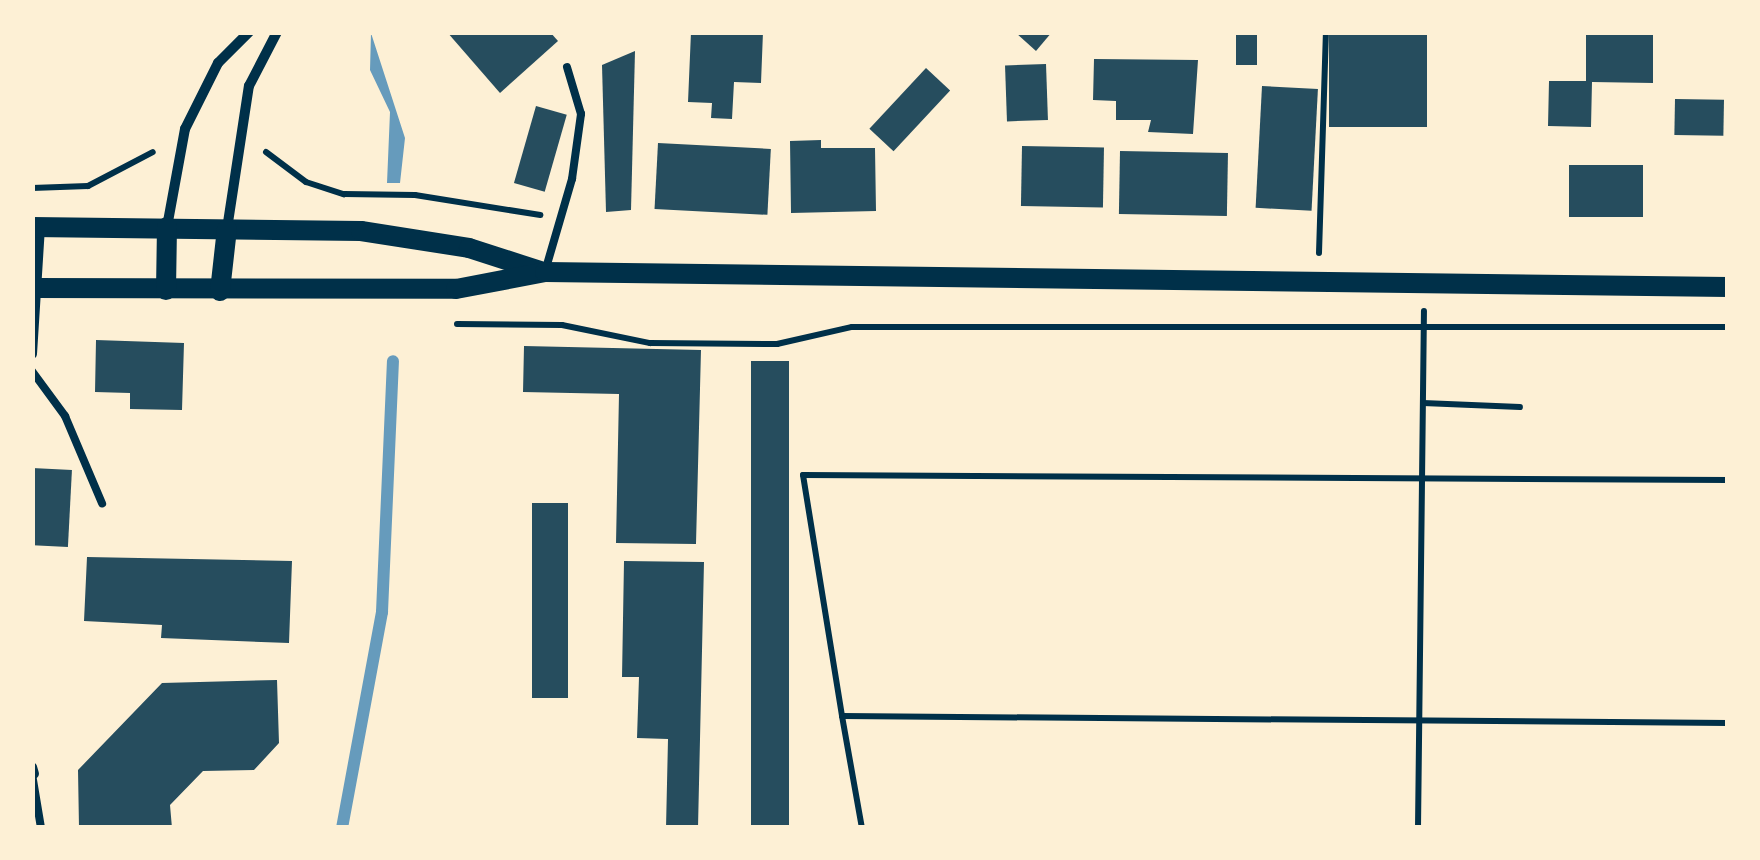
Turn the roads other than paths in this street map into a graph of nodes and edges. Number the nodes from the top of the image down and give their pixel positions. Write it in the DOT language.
graph roads {
  1 [pos="249,32"];
  2 [pos="277,32"];
  3 [pos="567,67"];
  4 [pos="36,227"];
  5 [pos="167,227"];
  6 [pos="227,229"];
  7 [pos="545,272"];
  8 [pos="1728,287"];
  9 [pos="35,288"];
  10 [pos="166,290"];
  11 [pos="220,290"];
  12 [pos="32,354"];
  13 [pos="32,370"];
  14 [pos="102,503"];
  15 [pos="33,772"];
  16 [pos="41,828"];
  1 -- 5 [label="street"];
  2 -- 6 [label="street"];
  3 -- 7 [label="lane"];
  4 -- 5 [label="main road"];
  4 -- 9 [label="street"];
  5 -- 6 [label="main road"];
  5 -- 10 [label="main road"];
  6 -- 7 [label="main road"];
  6 -- 11 [label="main road"];
  7 -- 8 [label="main road"];
  7 -- 11 [label="main road"];
  9 -- 10 [label="main road"];
  9 -- 12 [label="street"];
  10 -- 11 [label="main road"];
  13 -- 14 [label="lane"];
  15 -- 16 [label="lane"];
}
